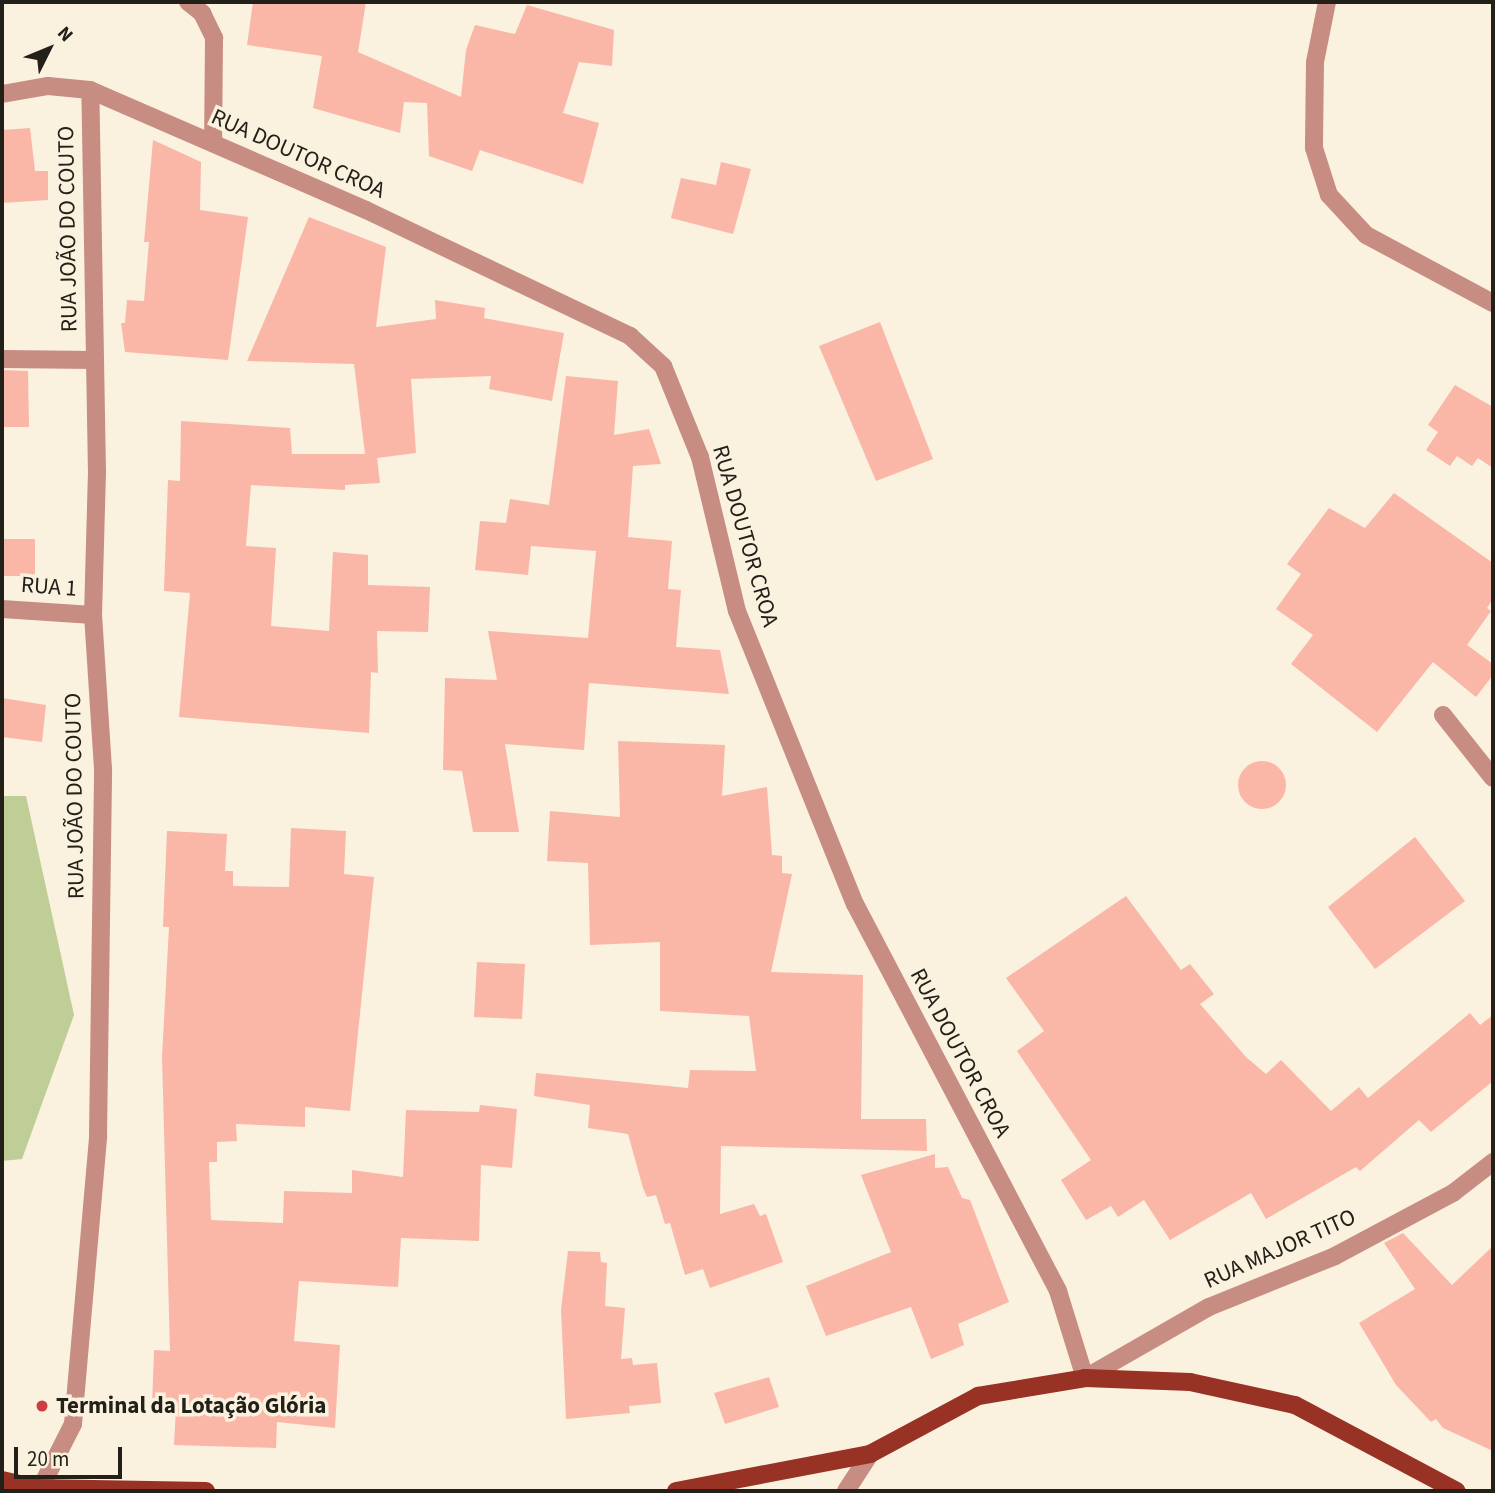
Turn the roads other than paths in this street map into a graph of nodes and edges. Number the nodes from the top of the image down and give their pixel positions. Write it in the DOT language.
graph roads {
  1 [pos="188,2"];
  2 [pos="1327,2"];
  3 [pos="90,90"];
  4 [pos="2,94"];
  5 [pos="213,143"];
  6 [pos="1493,303"];
  7 [pos="2,359"];
  8 [pos="94,360"];
  9 [pos="2,608"];
  10 [pos="93,615"];
  11 [pos="1443,715"];
  12 [pos="1493,778"];
  13 [pos="1493,1162"];
  14 [pos="1085,1378"];
  15 [pos="870,1454"];
  16 [pos="2,1480"];
  17 [pos="38,1490"];
  18 [pos="206,1491"];
  19 [pos="677,1491"];
  20 [pos="846,1491"];
  21 [pos="1457,1491"];
  1 -- 5 [label="street"];
  2 -- 6 [label="street"];
  3 -- 4 [label="street, RUA DOUTOR CROA"];
  3 -- 5 [label="street, RUA DOUTOR CROA"];
  3 -- 8 [label="street, RUA JOÃO DO COUTO"];
  5 -- 14 [label="street, RUA DOUTOR CROA"];
  7 -- 8 [label="street"];
  8 -- 10 [label="street, RUA JOÃO DO COUTO"];
  9 -- 10 [label="street, RUA 1"];
  10 -- 17 [label="street, RUA JOÃO DO COUTO"];
  11 -- 12 [label="street"];
  13 -- 14 [label="street, RUA MAJOR TITO"];
  14 -- 15 [label="main road"];
  14 -- 21 [label="main road"];
  15 -- 19 [label="main road"];
  15 -- 20 [label="street"];
  16 -- 17 [label="main road"];
  17 -- 18 [label="main road"];
}
